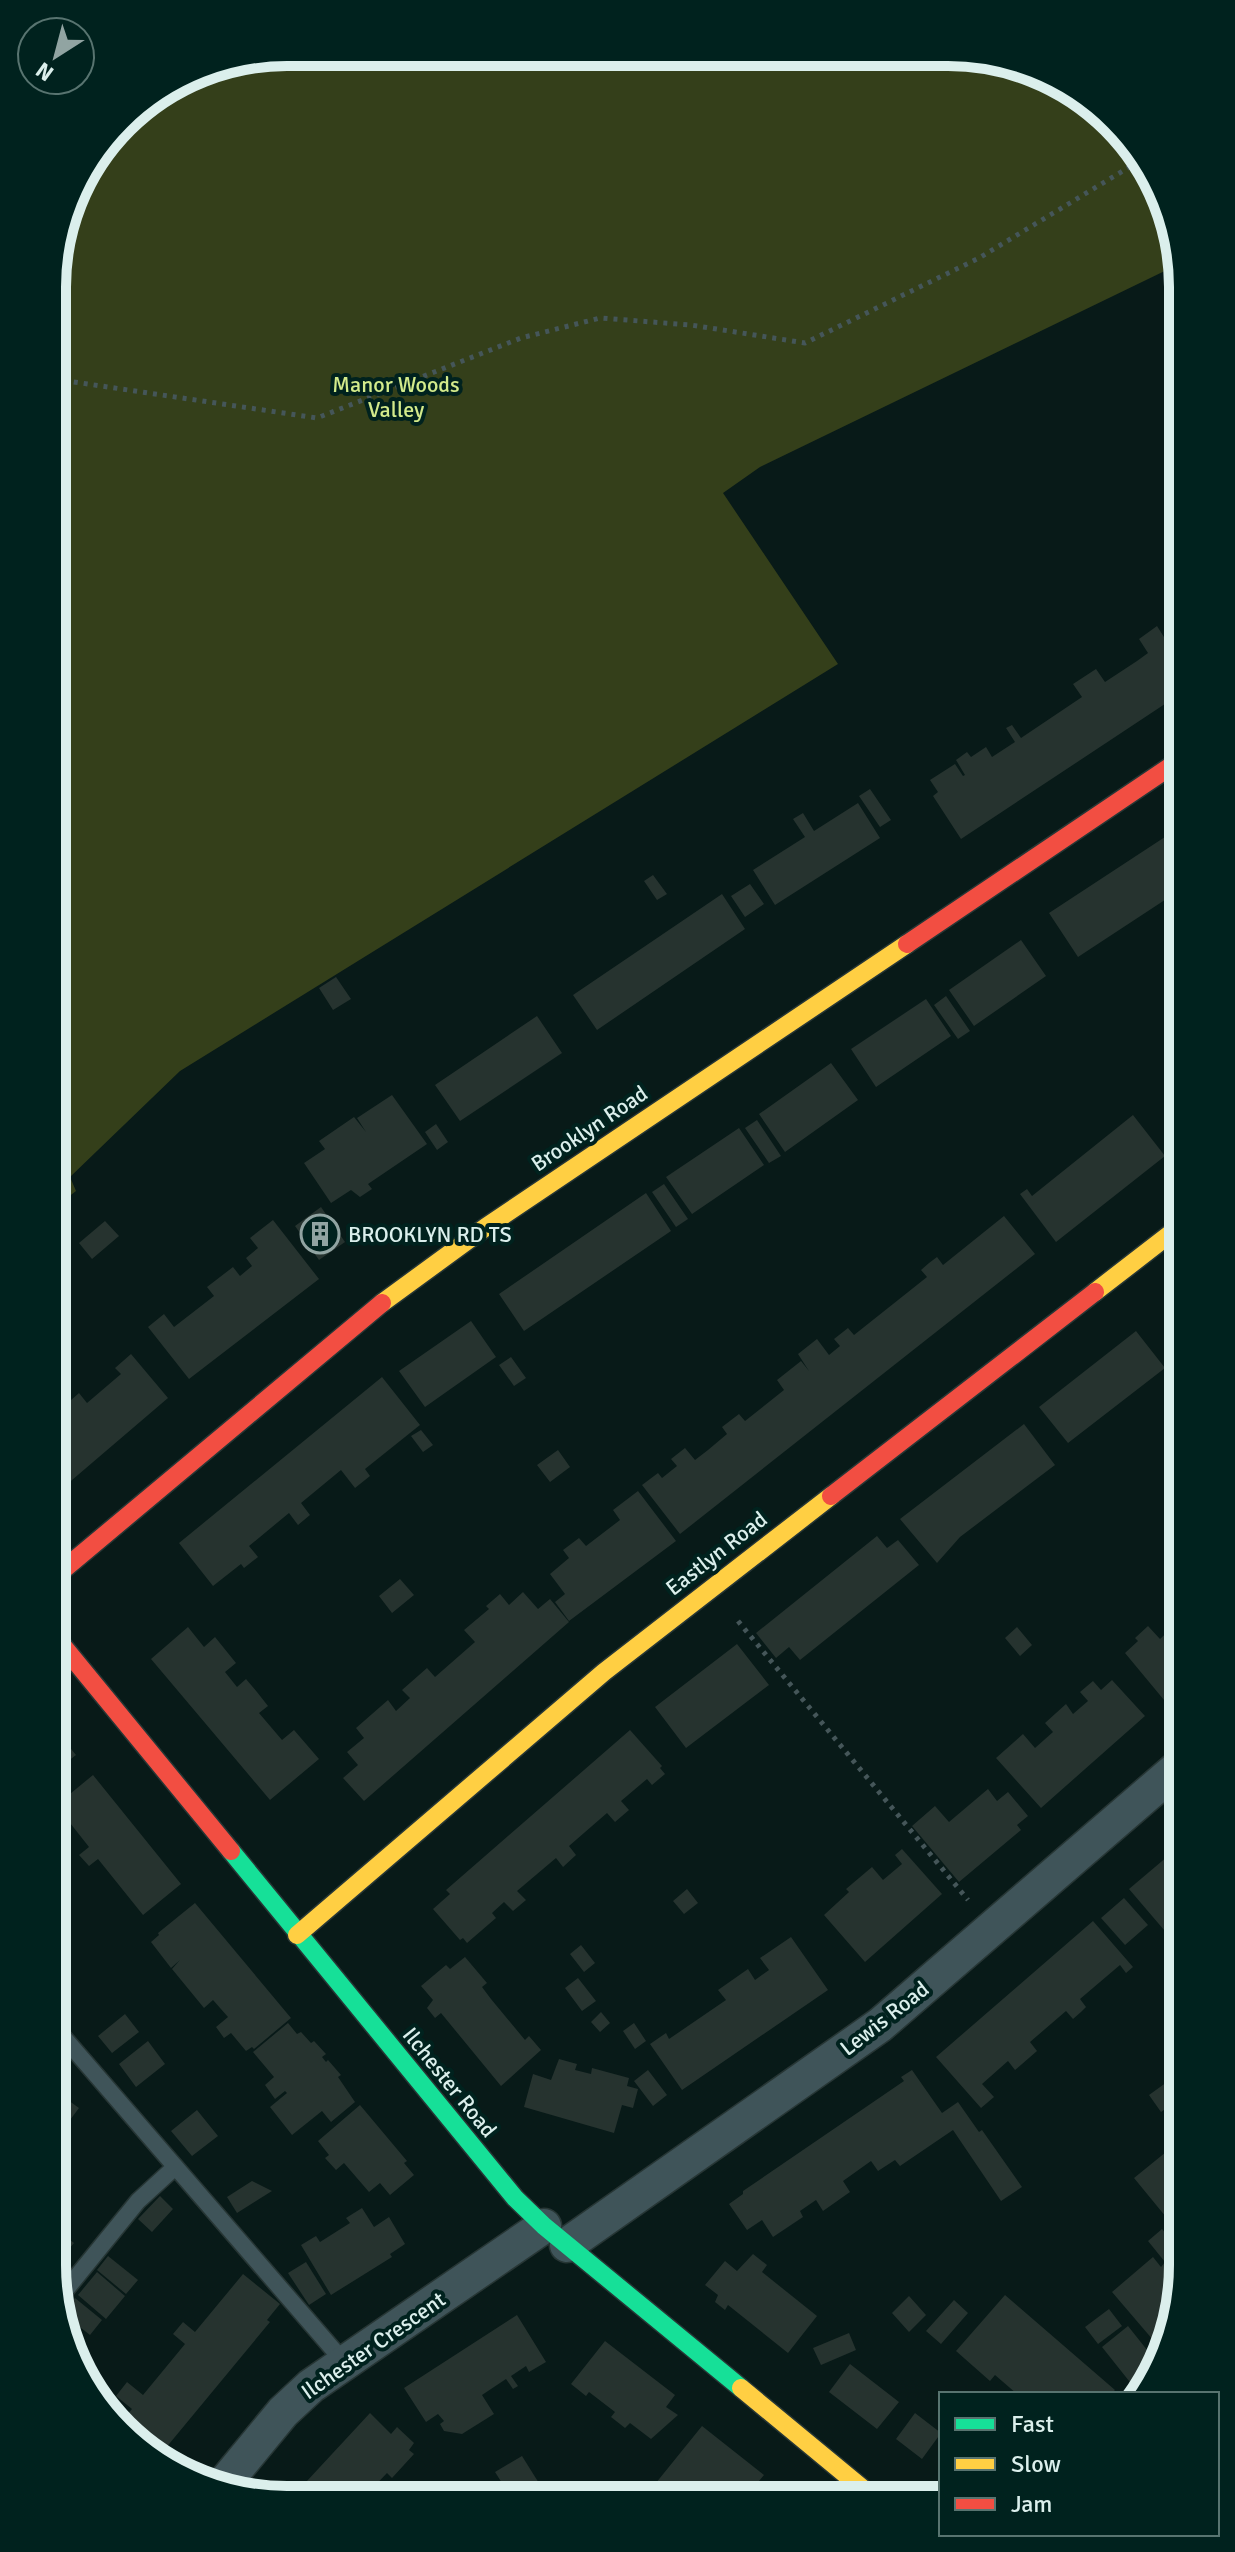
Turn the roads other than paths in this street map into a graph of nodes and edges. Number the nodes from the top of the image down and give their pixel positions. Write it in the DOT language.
graph roads {
  1 [pos="1169,767"];
  2 [pos="1169,1235"];
  3 [pos="66,1567"];
  4 [pos="66,1650"];
  5 [pos="1169,1775"];
  6 [pos="297,1935"];
  7 [pos="66,2040"];
  8 [pos="174,2168"];
  9 [pos="556,2236"];
  10 [pos="68,2288"];
  11 [pos="344,2362"];
  12 [pos="229,2478"];
  13 [pos="860,2486"];
  1 -- 3 [label="street, Brooklyn Road"];
  2 -- 6 [label="street, Eastlyn Road"];
  4 -- 6 [label="street, Ilchester Road"];
  5 -- 9 [label="street, Lewis Road"];
  6 -- 9 [label="street, Ilchester Road"];
  7 -- 8 [label="lane"];
  8 -- 10 [label="lane"];
  8 -- 11 [label="lane"];
  9 -- 11 [label="street, Ilchester Crescent"];
  9 -- 13 [label="street, Ilchester Road"];
  11 -- 12 [label="street, Ilchester Crescent"];
}
